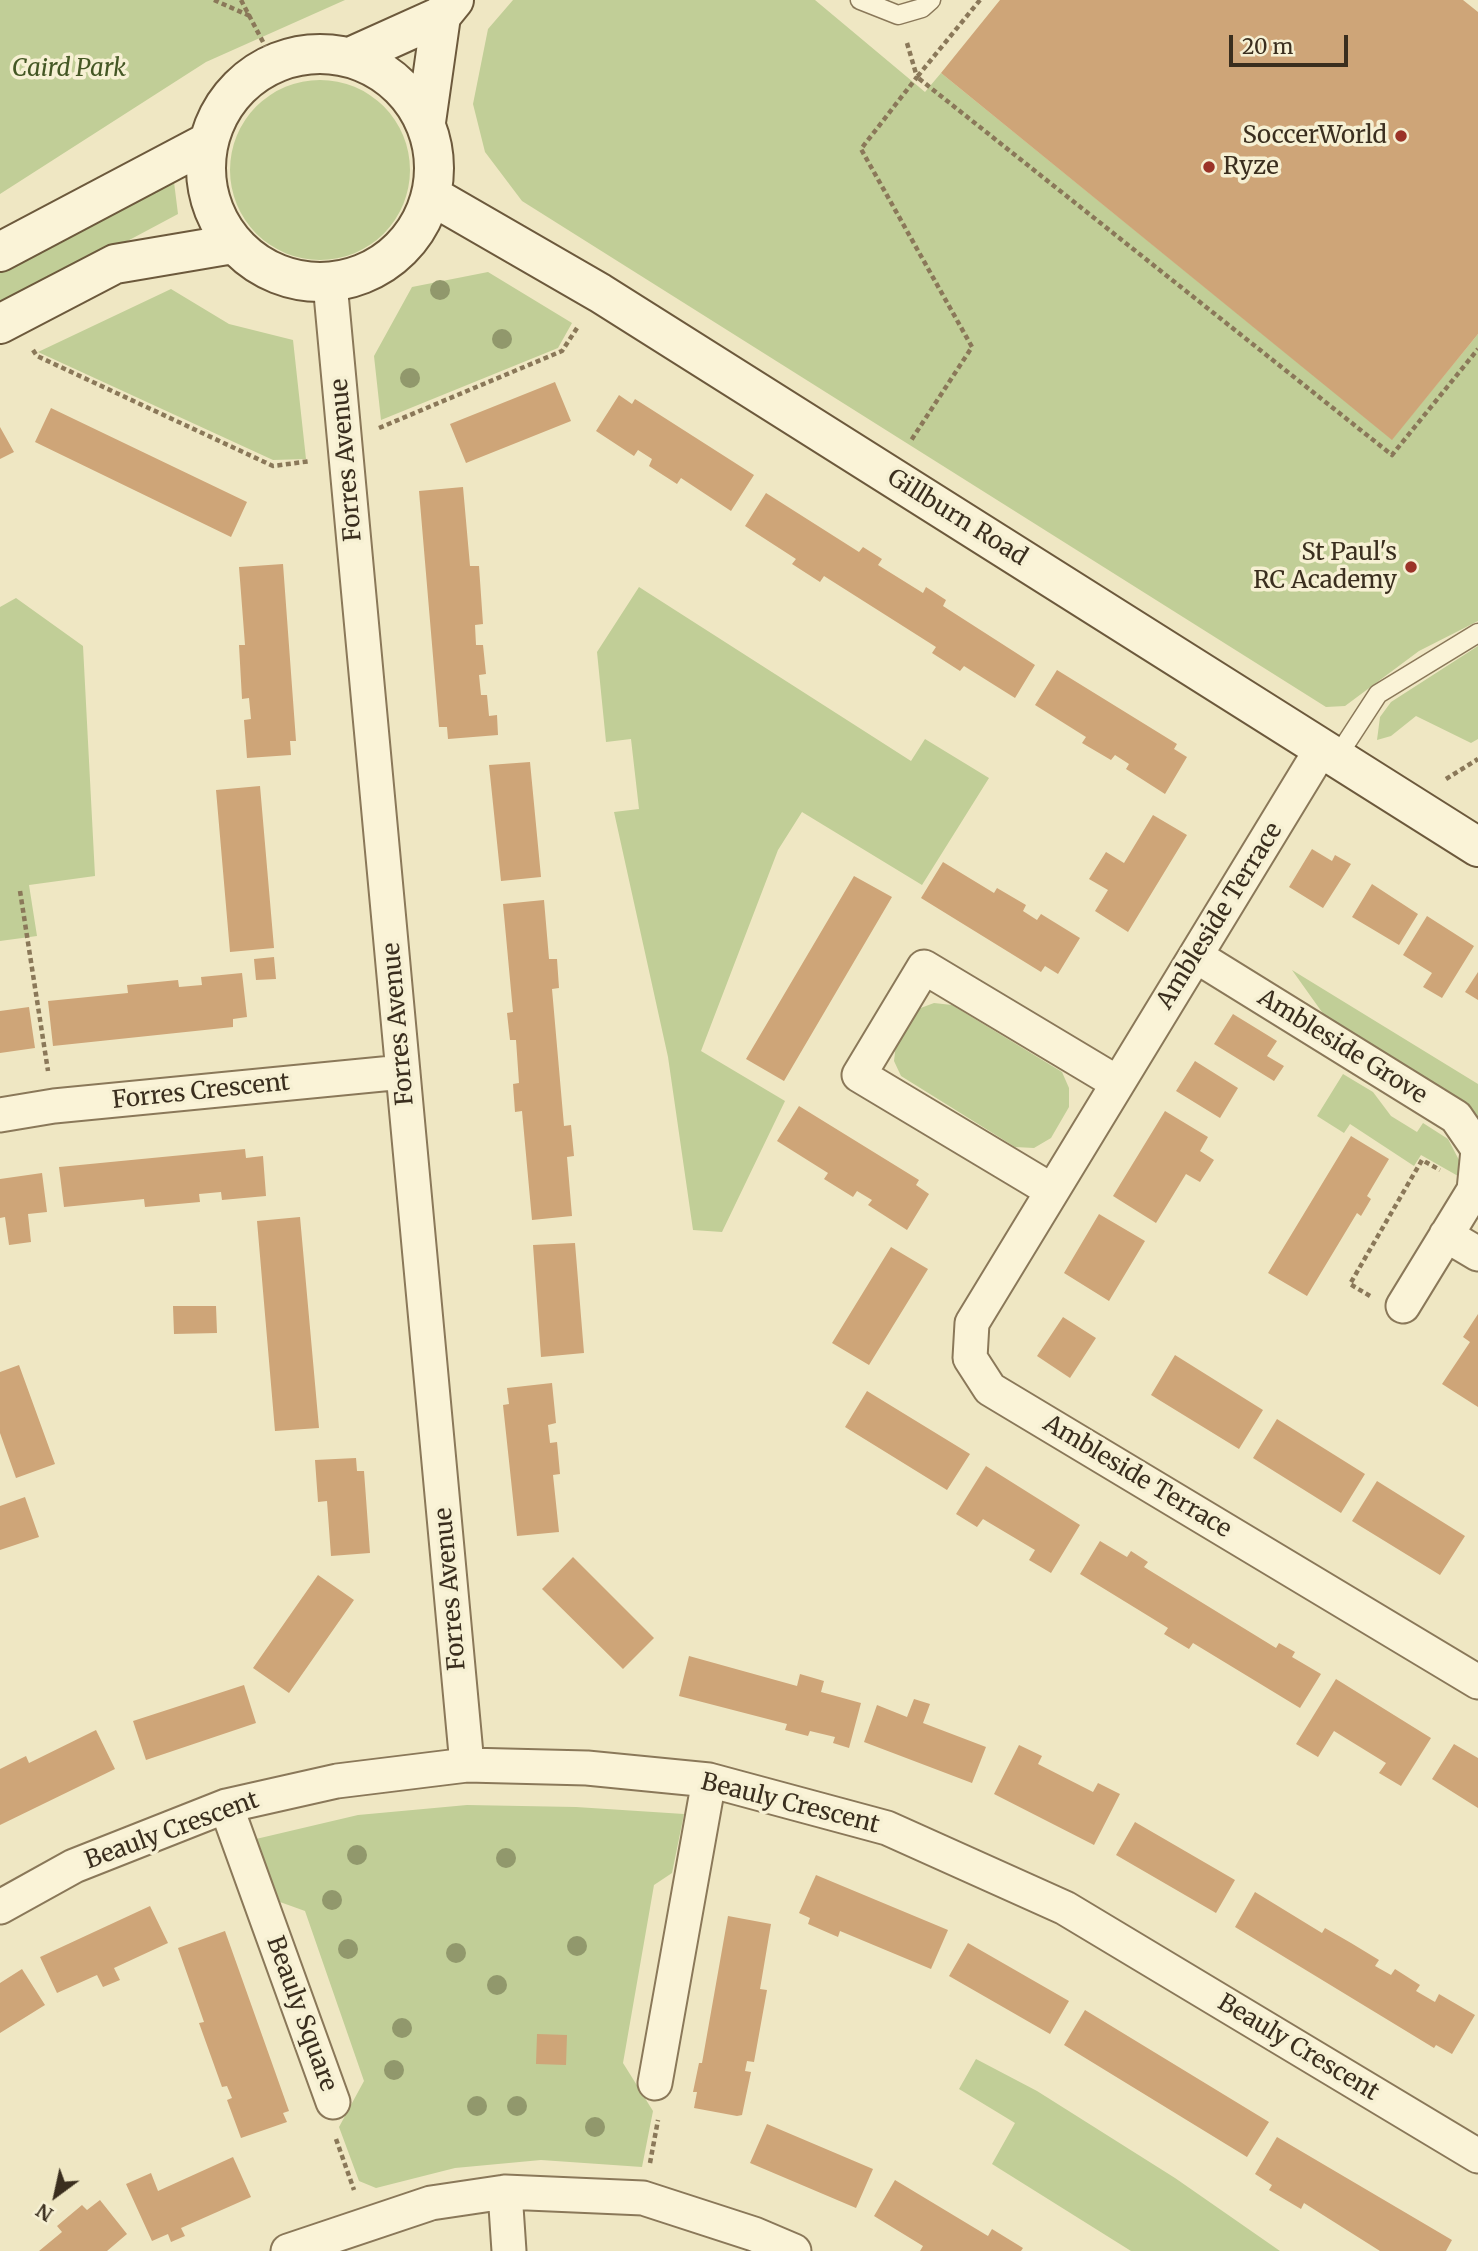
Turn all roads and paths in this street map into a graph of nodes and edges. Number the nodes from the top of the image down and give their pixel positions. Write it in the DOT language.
graph roads {
  1 [pos="214,0"];
  2 [pos="241,0"];
  3 [pos="860,0"];
  4 [pos="931,0"];
  5 [pos="980,0"];
  6 [pos="448,8"];
  7 [pos="898,15"];
  8 [pos="251,16"];
  9 [pos="351,57"];
  10 [pos="274,63"];
  11 [pos="917,78"];
  12 [pos="425,122"];
  13 [pos="208,142"];
  14 [pos="432,196"];
  15 [pos="233,244"];
  16 [pos="0,252"];
  17 [pos="330,283"];
  18 [pos="0,324"];
  19 [pos="1478,349"];
  20 [pos="888,475"];
  21 [pos="1478,633"];
  22 [pos="1330,753"];
  23 [pos="1478,847"];
  24 [pos="20,891"];
  25 [pos="1196,957"];
  26 [pos="403,1072"];
  27 [pos="1116,1082"];
  28 [pos="54,1106"];
  29 [pos="0,1115"];
  30 [pos="1478,1149"];
  31 [pos="1051,1190"];
  32 [pos="1474,1190"];
  33 [pos="1446,1235"];
  34 [pos="1478,1254"];
  35 [pos="1403,1306"];
  36 [pos="1478,1682"];
  37 [pos="467,1765"];
  38 [pos="709,1780"];
  39 [pos="226,1806"];
  40 [pos="0,1907"];
  41 [pos="655,2083"];
  42 [pos="333,2102"];
  43 [pos="1478,2156"];
  44 [pos="505,2192"];
  45 [pos="643,2198"];
  46 [pos="365,2224"];
  47 [pos="288,2251"];
  48 [pos="509,2251"];
  49 [pos="794,2251"];
  1 -- 8 [label="path"];
  2 -- 8 [label="path"];
  3 -- 7 [label="lane"];
  4 -- 7 [label="lane"];
  5 -- 11 [label="path"];
  6 -- 9 [label="street"];
  6 -- 12 [label="street"];
  7 -- 11 [label="path"];
  8 -- 10 [label="path"];
  9 -- 10 [label="street"];
  9 -- 12 [label="street"];
  10 -- 13 [label="street"];
  11 -- 19 [label="path"];
  11 -- 20 [label="path"];
  12 -- 14 [label="street"];
  13 -- 15 [label="street"];
  13 -- 16 [label="street"];
  14 -- 17 [label="street"];
  14 -- 20 [label="street, Gillburn Road"];
  15 -- 17 [label="street"];
  15 -- 18 [label="street"];
  17 -- 26 [label="street, Forres Avenue"];
  20 -- 22 [label="street, Gillburn Road"];
  21 -- 22 [label="lane"];
  22 -- 23 [label="street, Gillburn Road"];
  22 -- 25 [label="street, Ambleside Terrace"];
  24 -- 28 [label="path"];
  25 -- 27 [label="street, Ambleside Terrace"];
  25 -- 30 [label="street, Ambleside Grove"];
  26 -- 28 [label="street, Forres Crescent"];
  26 -- 37 [label="street, Forres Avenue"];
  27 -- 31 [label="street, Ambleside Terrace"];
  27 -- 31 [label="street"];
  28 -- 29 [label="street, Forres Crescent"];
  30 -- 32 [label="street, Ambleside Grove"];
  31 -- 36 [label="street, Ambleside Terrace"];
  32 -- 33 [label="street, Ambleside Grove"];
  32 -- 35 [label="path"];
  33 -- 34 [label="street"];
  33 -- 35 [label="street, Ambleside Grove"];
  37 -- 38 [label="street, Beauly Crescent"];
  37 -- 39 [label="street, Beauly Crescent"];
  38 -- 41 [label="street"];
  38 -- 43 [label="street, Beauly Crescent"];
  39 -- 40 [label="street, Beauly Crescent"];
  39 -- 42 [label="street, Beauly Square"];
  41 -- 45 [label="path"];
  42 -- 46 [label="path, Beauly Square"];
  44 -- 45 [label="street"];
  44 -- 46 [label="street"];
  44 -- 48 [label="street"];
  45 -- 49 [label="street"];
  46 -- 47 [label="street"];
}
